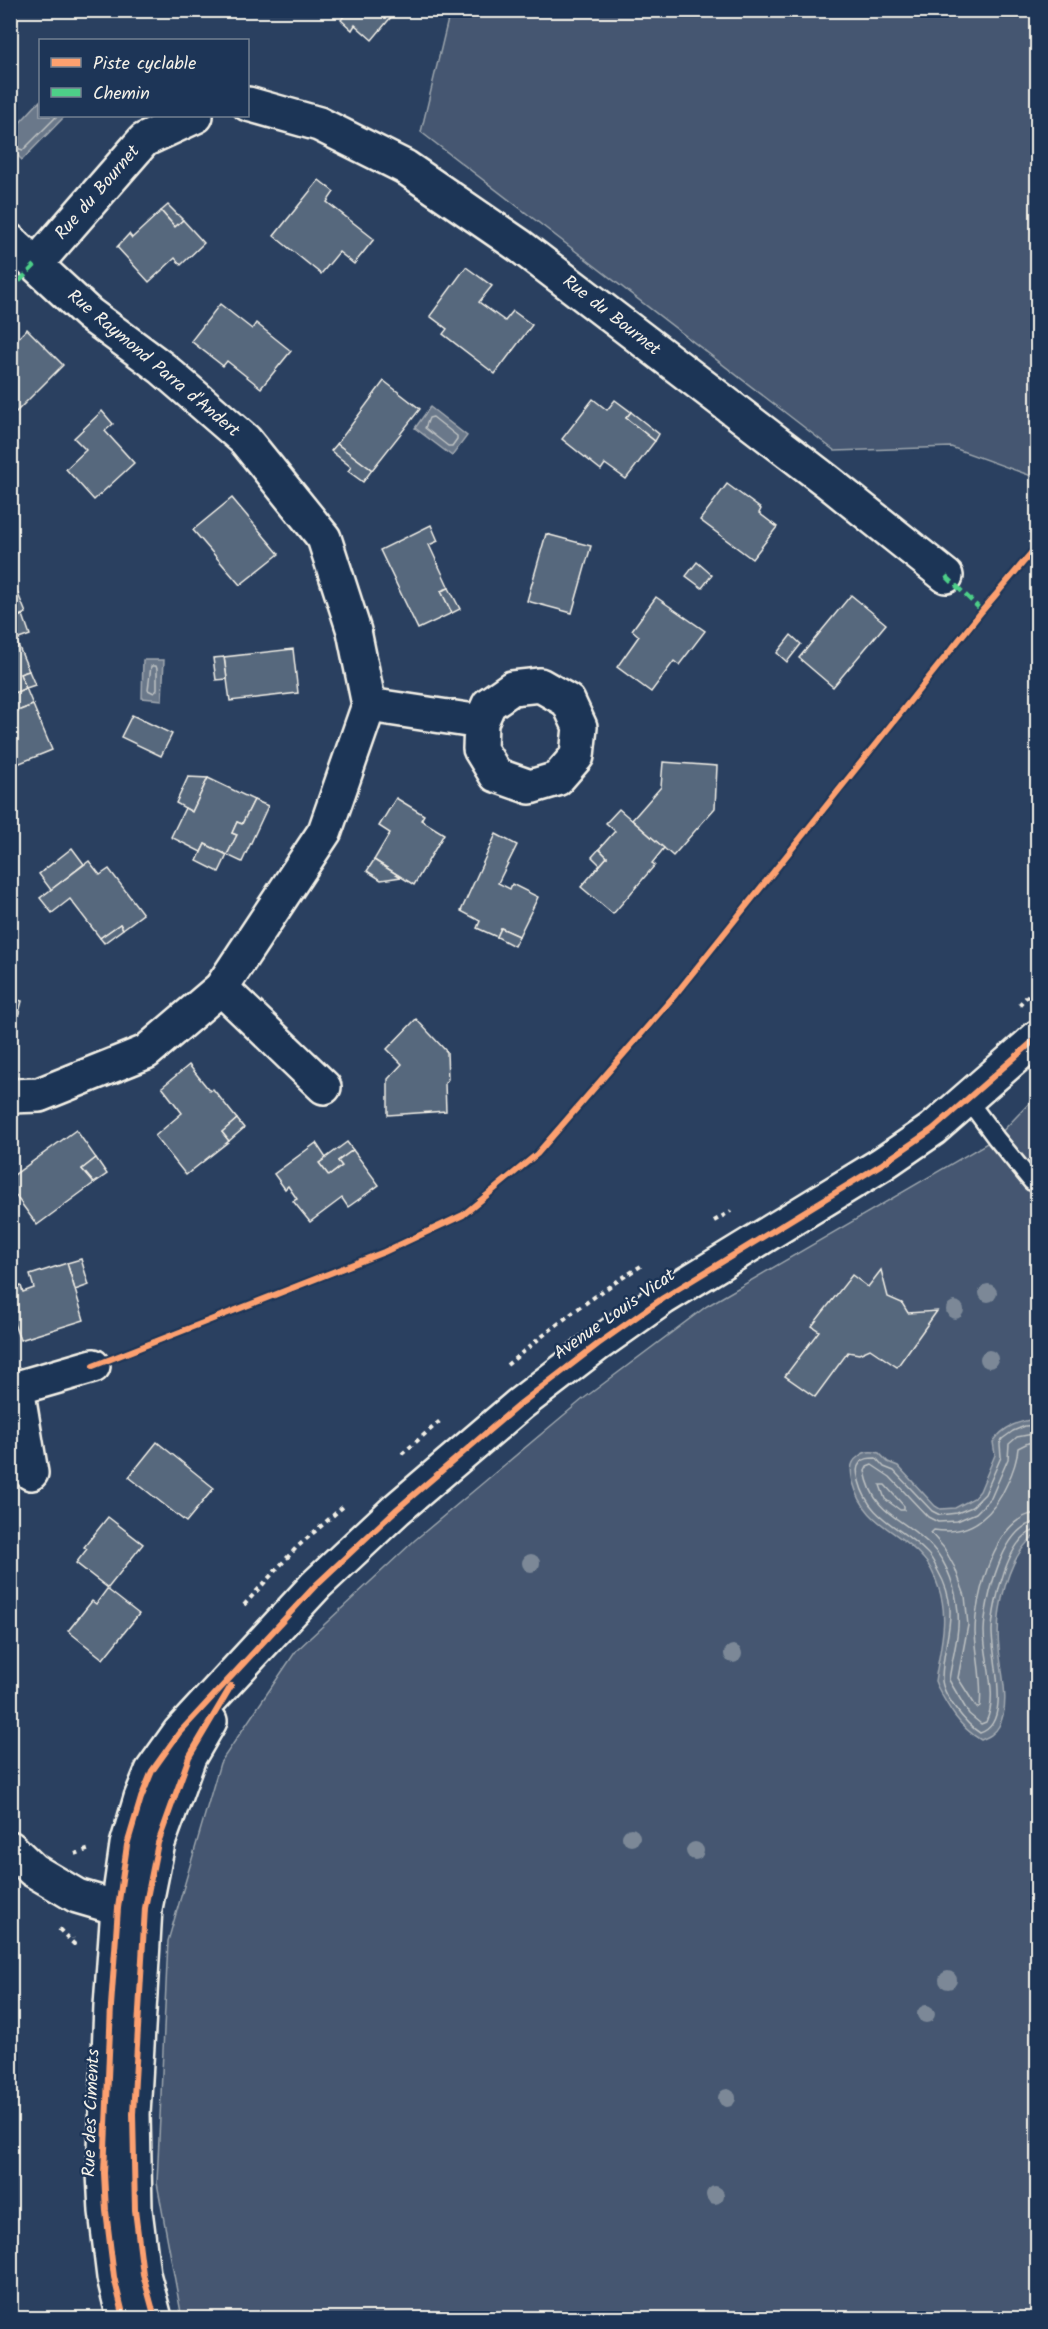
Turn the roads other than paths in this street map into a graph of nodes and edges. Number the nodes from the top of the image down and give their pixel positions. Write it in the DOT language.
graph roads {
  1 [pos="249,104"];
  2 [pos="194,117"];
  3 [pos="10,241"];
  4 [pos="36,264"];
  5 [pos="946,576"];
  6 [pos="369,705"];
  7 [pos="481,722"];
  8 [pos="221,988"];
  9 [pos="1038,1037"];
  10 [pos="324,1087"];
  11 [pos="10,1096"];
  12 [pos="968,1100"];
  13 [pos="1032,1182"];
  14 [pos="93,1366"];
  15 [pos="14,1389"];
  16 [pos="31,1473"];
  17 [pos="10,1848"];
  18 [pos="132,1908"];
  19 [pos="124,2319"];
  20 [pos="155,2319"];
  1 -- 5 [label="street, Rue du Bournet"];
  2 -- 4 [label="street, Rue du Bournet"];
  3 -- 4 [label="street"];
  4 -- 6 [label="street, Rue Raymond Parra d'Andert"];
  6 -- 7 [label="street"];
  6 -- 8 [label="street"];
  8 -- 10 [label="street"];
  8 -- 11 [label="street"];
  9 -- 12 [label="street, Avenue Louis Vicat"];
  12 -- 13 [label="lane"];
  12 -- 18 [label="street, Avenue Louis Vicat"];
  14 -- 15 [label="street"];
  15 -- 16 [label="street"];
  17 -- 18 [label="street"];
  18 -- 19 [label="street, Rue des Ciments"];
  18 -- 20 [label="street"];
}
